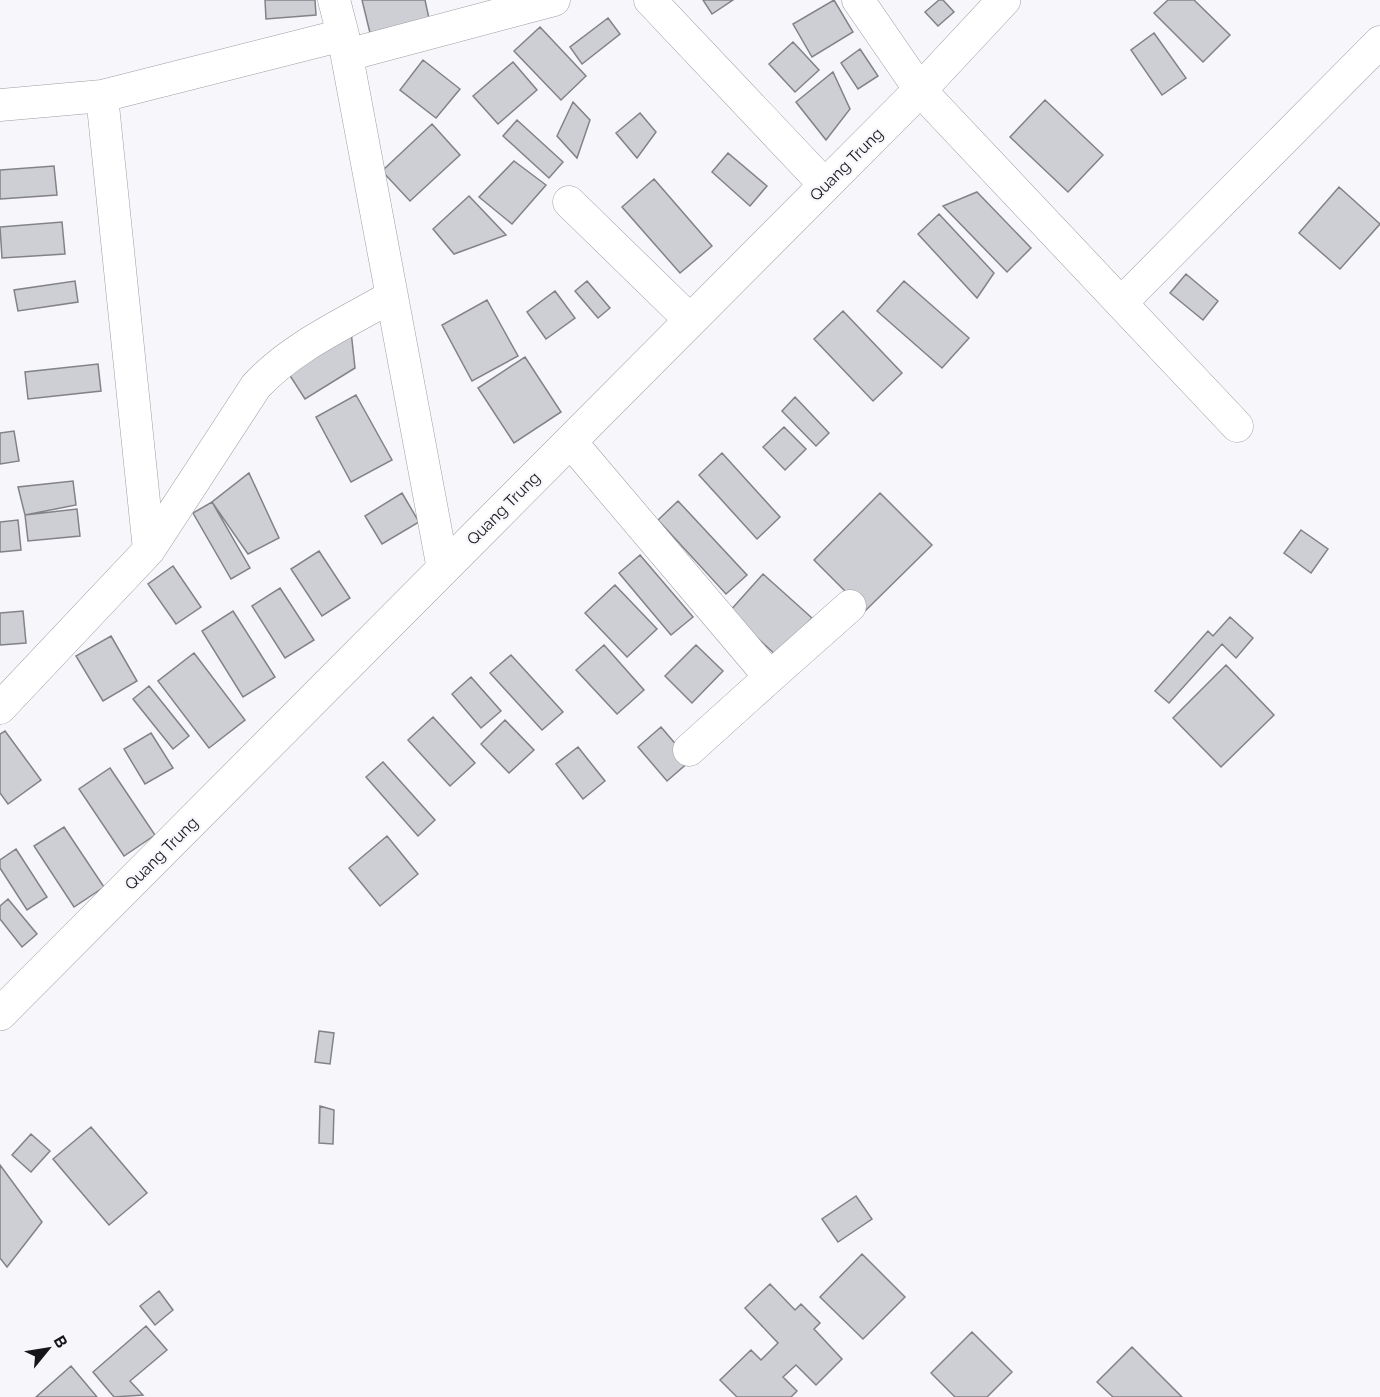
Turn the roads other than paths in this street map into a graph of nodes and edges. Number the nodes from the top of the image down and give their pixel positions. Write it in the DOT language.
graph roads {
  1 [pos="334,0"];
  2 [pos="554,0"];
  3 [pos="650,0"];
  4 [pos="858,0"];
  5 [pos="1004,0"];
  6 [pos="1380,42"];
  7 [pos="345,45"];
  8 [pos="920,90"];
  9 [pos="102,96"];
  10 [pos="0,105"];
  11 [pos="825,185"];
  12 [pos="569,202"];
  13 [pos="392,296"];
  14 [pos="1121,303"];
  15 [pos="690,320"];
  16 [pos="1237,426"];
  17 [pos="570,441"];
  18 [pos="149,550"];
  19 [pos="443,569"];
  20 [pos="850,606"];
  21 [pos="771,677"];
  22 [pos="0,708"];
  23 [pos="688,750"];
  24 [pos="0,1014"];
  1 -- 7 [label="street"];
  2 -- 7 [label="street"];
  3 -- 11 [label="street"];
  4 -- 8 [label="street"];
  5 -- 8 [label="main road, Quang Trung"];
  6 -- 14 [label="street"];
  7 -- 9 [label="street"];
  7 -- 13 [label="street"];
  8 -- 11 [label="main road, Quang Trung"];
  8 -- 14 [label="street"];
  9 -- 10 [label="street"];
  9 -- 18 [label="street"];
  11 -- 15 [label="main road, Quang Trung"];
  12 -- 15 [label="street"];
  13 -- 18 [label="street"];
  13 -- 19 [label="street"];
  14 -- 16 [label="street"];
  15 -- 17 [label="main road, Quang Trung"];
  17 -- 19 [label="main road, Quang Trung"];
  17 -- 21 [label="street"];
  18 -- 22 [label="street"];
  19 -- 24 [label="main road, Quang Trung"];
  20 -- 21 [label="street"];
  21 -- 23 [label="street"];
}
